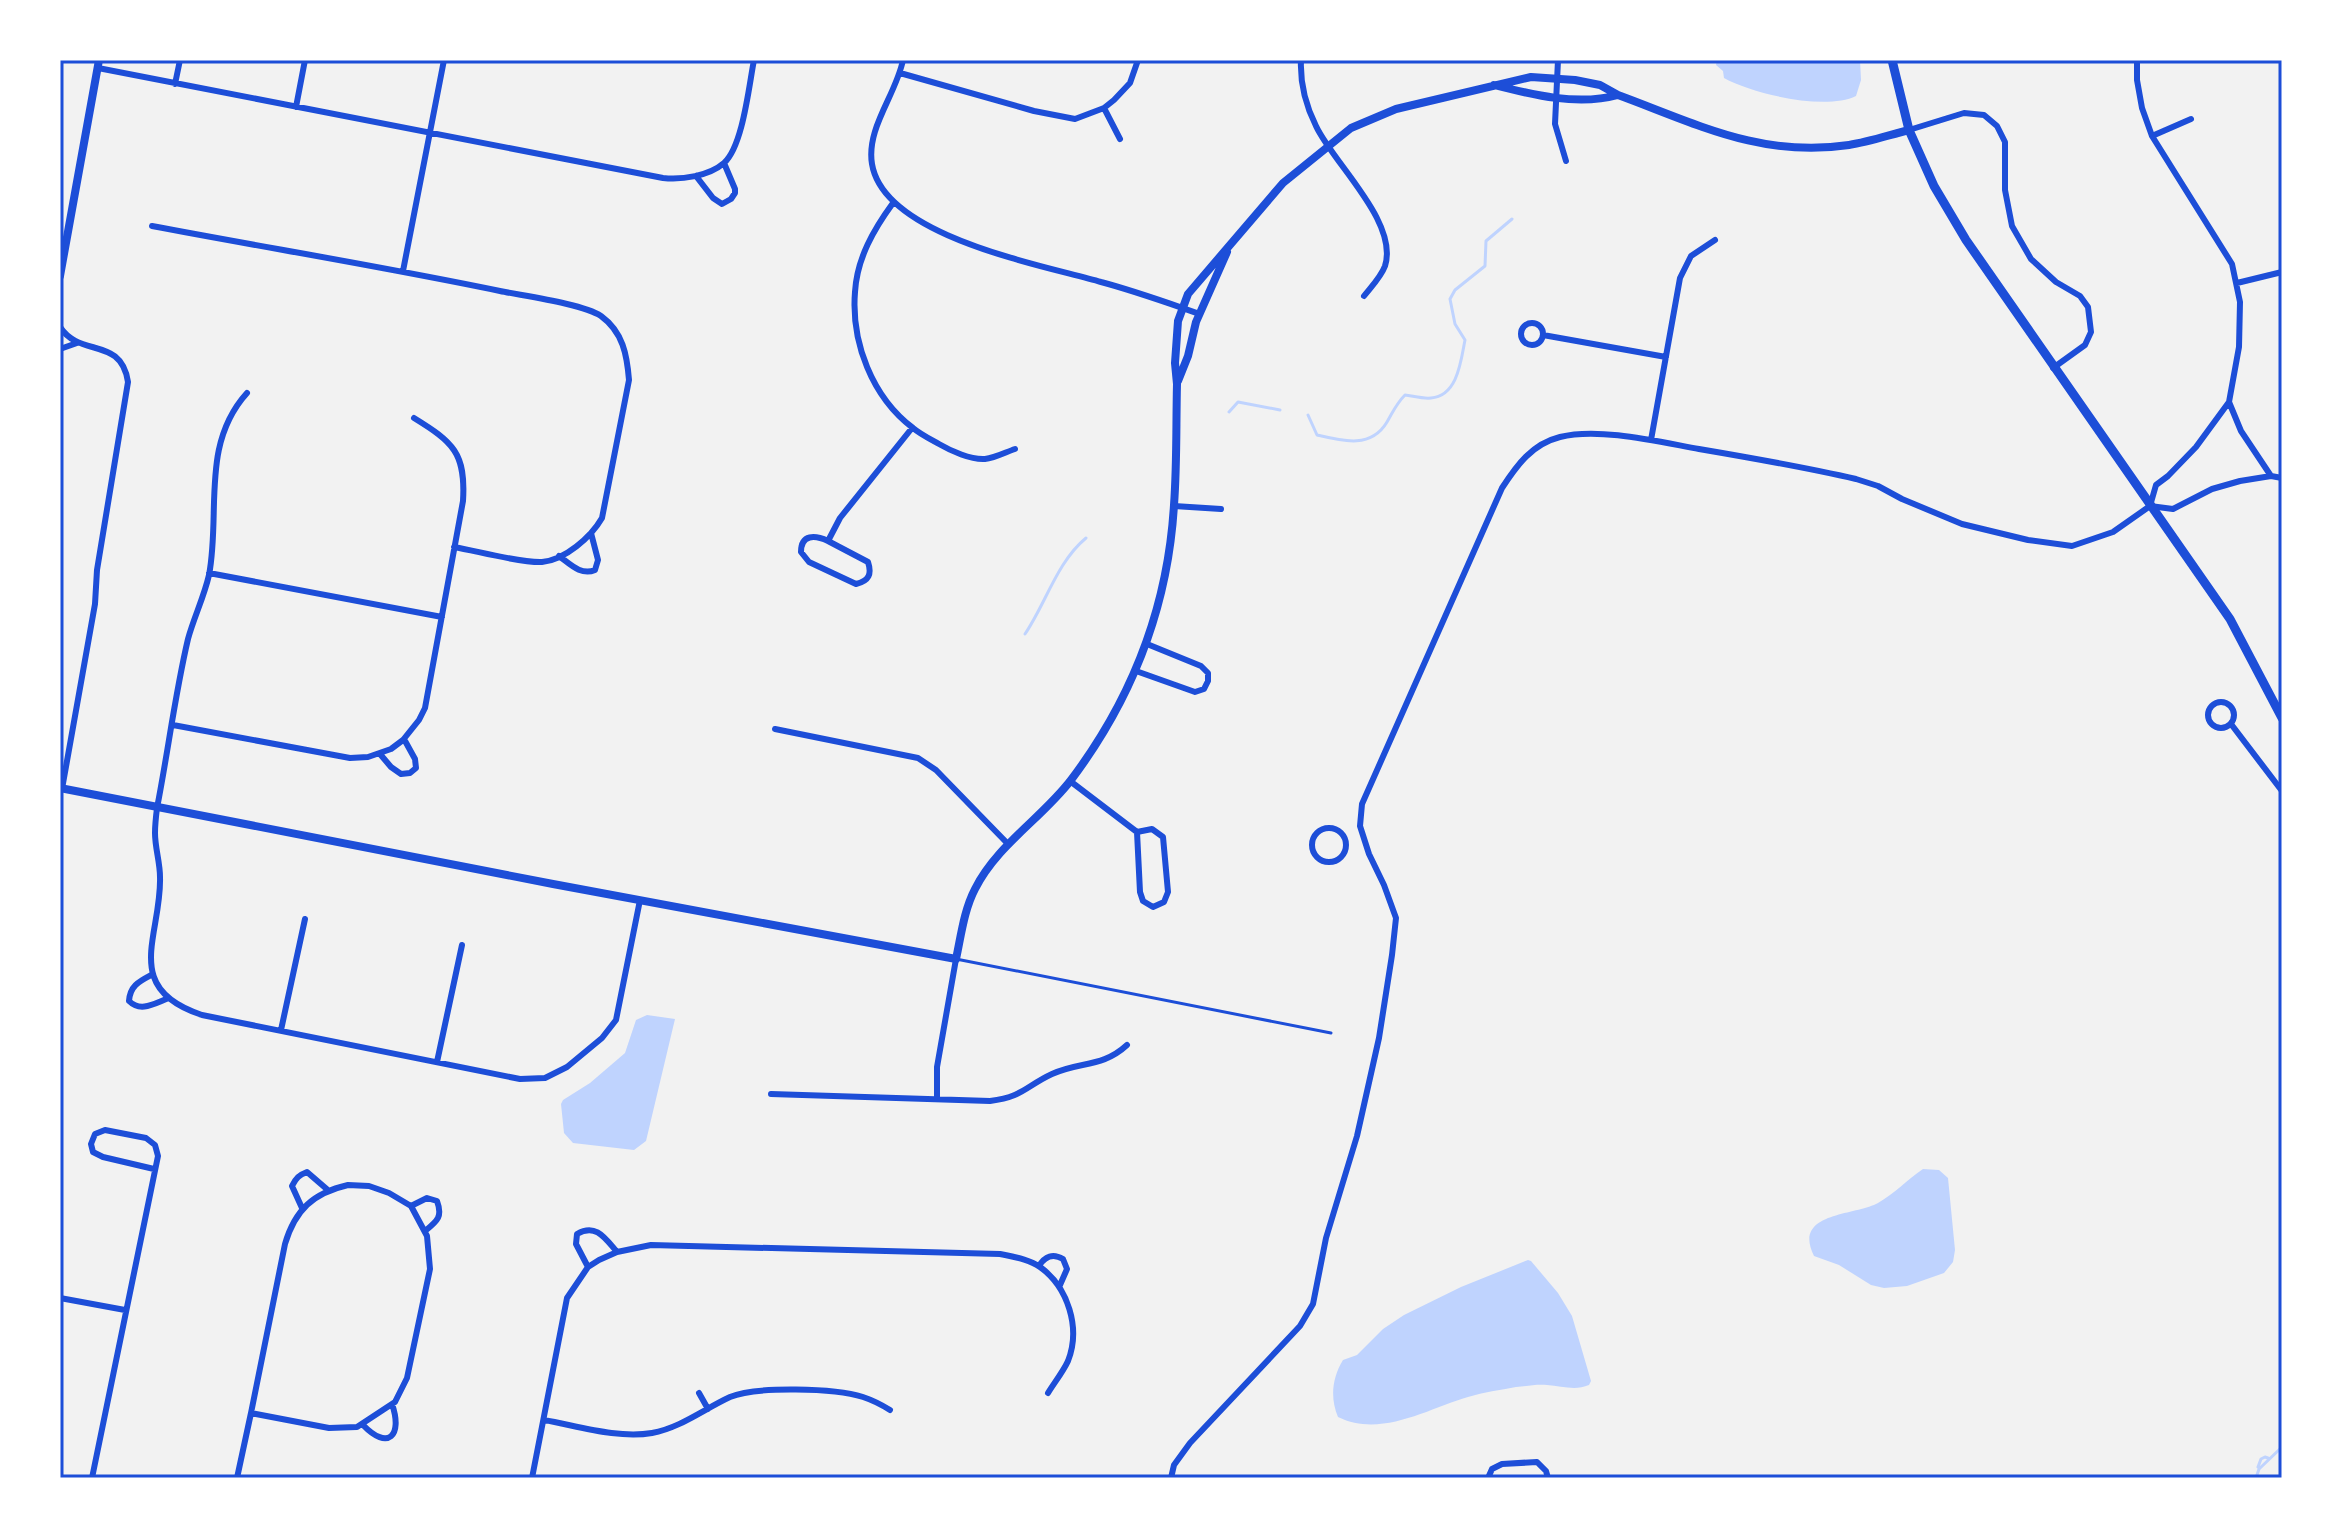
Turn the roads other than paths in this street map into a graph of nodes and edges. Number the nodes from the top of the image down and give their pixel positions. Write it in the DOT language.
graph roads {
  1 [pos="180,60"];
  2 [pos="305,60"];
  3 [pos="444,60"];
  4 [pos="754,60"];
  5 [pos="903,60"];
  6 [pos="1138,60"];
  7 [pos="1301,60"];
  8 [pos="1558,60"];
  9 [pos="1892,60"];
  10 [pos="2137,60"];
  11 [pos="99,64"];
  12 [pos="900,73"];
  13 [pos="1558,79"];
  14 [pos="175,84"];
  15 [pos="1494,85"];
  16 [pos="1618,95"];
  17 [pos="1555,97"];
  18 [pos="296,107"];
  19 [pos="1104,108"];
  20 [pos="2191,119"];
  21 [pos="1909,130"];
  22 [pos="430,133"];
  23 [pos="2152,136"];
  24 [pos="1120,139"];
  25 [pos="1330,147"];
  26 [pos="1566,161"];
  27 [pos="724,163"];
  28 [pos="696,176"];
  29 [pos="893,203"];
  30 [pos="152,226"];
  31 [pos="1715,240"];
  32 [pos="1229,248"];
  33 [pos="403,271"];
  34 [pos="2282,272"];
  35 [pos="60,276"];
  36 [pos="2237,283"];
  37 [pos="1364,296"];
  38 [pos="1182,308"];
  39 [pos="1200,314"];
  40 [pos="60,327"];
  41 [pos="1543,335"];
  42 [pos="77,343"];
  43 [pos="60,349"];
  44 [pos="1666,357"];
  45 [pos="2053,368"];
  46 [pos="1177,384"];
  47 [pos="247,393"];
  48 [pos="2229,402"];
  49 [pos="414,418"];
  50 [pos="912,428"];
  51 [pos="1651,440"];
  52 [pos="1015,449"];
  53 [pos="2271,476"];
  54 [pos="2282,478"];
  55 [pos="1174,506"];
  56 [pos="2150,506"];
  57 [pos="1221,509"];
  58 [pos="591,533"];
  59 [pos="828,541"];
  60 [pos="454,547"];
  61 [pos="559,556"];
  62 [pos="209,573"];
  63 [pos="442,617"];
  64 [pos="1147,644"];
  65 [pos="1136,671"];
  66 [pos="2282,718"];
  67 [pos="2231,724"];
  68 [pos="173,725"];
  69 [pos="775,729"];
  70 [pos="404,739"];
  71 [pos="380,754"];
  72 [pos="1070,781"];
  73 [pos="61,788"];
  74 [pos="2282,789"];
  75 [pos="157,808"];
  76 [pos="1137,832"];
  77 [pos="1364,838"];
  78 [pos="1345,841"];
  79 [pos="1008,844"];
  80 [pos="640,900"];
  81 [pos="305,919"];
  82 [pos="462,945"];
  83 [pos="956,959"];
  84 [pos="153,974"];
  85 [pos="169,998"];
  86 [pos="281,1030"];
  87 [pos="1331,1033"];
  88 [pos="1127,1045"];
  89 [pos="437,1062"];
  90 [pos="771,1094"];
  91 [pos="937,1098"];
  92 [pos="154,1169"];
  93 [pos="329,1191"];
  94 [pos="411,1206"];
  95 [pos="302,1208"];
  96 [pos="425,1231"];
  97 [pos="617,1252"];
  98 [pos="1039,1266"];
  99 [pos="588,1267"];
  100 [pos="1060,1285"];
  101 [pos="60,1298"];
  102 [pos="125,1310"];
  103 [pos="699,1393"];
  104 [pos="1048,1393"];
  105 [pos="392,1404"];
  106 [pos="708,1409"];
  107 [pos="890,1410"];
  108 [pos="251,1413"];
  109 [pos="544,1420"];
  110 [pos="363,1425"];
  111 [pos="92,1478"];
  112 [pos="237,1478"];
  113 [pos="532,1478"];
  114 [pos="1171,1478"];
  115 [pos="1488,1478"];
  116 [pos="1548,1478"];
  1 -- 14 [label="street"];
  2 -- 18 [label="street"];
  3 -- 22 [label="street"];
  4 -- 27 [label="street"];
  5 -- 12 [label="street"];
  6 -- 19 [label="street"];
  7 -- 25 [label="street"];
  8 -- 13 [label="street"];
  9 -- 21 [label="main road"];
  10 -- 23 [label="street"];
  11 -- 14 [label="street"];
  11 -- 35 [label="street"];
  12 -- 19 [label="street"];
  12 -- 29 [label="street"];
  13 -- 15 [label="street"];
  13 -- 16 [label="street"];
  13 -- 17 [label="street"];
  14 -- 18 [label="street"];
  15 -- 17 [label="street"];
  15 -- 25 [label="street"];
  16 -- 17 [label="street"];
  16 -- 21 [label="street"];
  17 -- 26 [label="street"];
  18 -- 22 [label="street"];
  19 -- 24 [label="street"];
  20 -- 23 [label="street"];
  21 -- 45 [label="main road"];
  21 -- 45 [label="street"];
  22 -- 28 [label="street"];
  22 -- 33 [label="street"];
  23 -- 36 [label="street"];
  25 -- 32 [label="street"];
  25 -- 37 [label="street"];
  27 -- 28 [label="street"];
  27 -- 28 [label="street"];
  29 -- 38 [label="street"];
  29 -- 50 [label="street"];
  30 -- 33 [label="street"];
  31 -- 44 [label="street"];
  32 -- 38 [label="street"];
  32 -- 39 [label="street"];
  33 -- 58 [label="street"];
  34 -- 36 [label="street"];
  36 -- 48 [label="street"];
  38 -- 39 [label="street"];
  38 -- 46 [label="street"];
  39 -- 46 [label="street"];
  40 -- 42 [label="street"];
  41 -- 44 [label="street"];
  42 -- 43 [label="street"];
  42 -- 73 [label="street"];
  44 -- 51 [label="street"];
  45 -- 56 [label="main road"];
  46 -- 55 [label="street"];
  47 -- 62 [label="street"];
  48 -- 53 [label="street"];
  48 -- 56 [label="street"];
  49 -- 60 [label="street"];
  50 -- 52 [label="street"];
  50 -- 59 [label="street"];
  51 -- 56 [label="street"];
  51 -- 77 [label="street"];
  53 -- 54 [label="street"];
  53 -- 56 [label="street"];
  55 -- 57 [label="street"];
  55 -- 64 [label="street"];
  56 -- 66 [label="main road"];
  58 -- 61 [label="street"];
  58 -- 61 [label="street"];
  59 -- 59 [label="street"];
  60 -- 61 [label="street"];
  60 -- 63 [label="street"];
  62 -- 63 [label="street"];
  62 -- 68 [label="street"];
  63 -- 70 [label="street"];
  64 -- 65 [label="street"];
  64 -- 65 [label="street"];
  65 -- 72 [label="street"];
  67 -- 67 [label="street"];
  67 -- 74 [label="street"];
  68 -- 71 [label="street"];
  68 -- 75 [label="street"];
  69 -- 79 [label="street"];
  70 -- 71 [label="street"];
  70 -- 71 [label="street"];
  72 -- 76 [label="street"];
  72 -- 79 [label="street"];
  73 -- 75 [label="street"];
  75 -- 80 [label="street"];
  75 -- 84 [label="street"];
  76 -- 76 [label="street"];
  77 -- 78 [label="street"];
  77 -- 114 [label="street"];
  78 -- 78 [label="street"];
  79 -- 83 [label="street"];
  80 -- 83 [label="street"];
  80 -- 89 [label="street"];
  81 -- 86 [label="street"];
  82 -- 89 [label="street"];
  83 -- 87 [label="lane"];
  83 -- 91 [label="street"];
  84 -- 85 [label="street"];
  84 -- 85 [label="street"];
  85 -- 86 [label="street"];
  86 -- 89 [label="street"];
  88 -- 91 [label="street"];
  90 -- 91 [label="street"];
  92 -- 92 [label="street"];
  92 -- 102 [label="street"];
  93 -- 94 [label="street"];
  93 -- 95 [label="street"];
  93 -- 95 [label="street"];
  94 -- 96 [label="street"];
  94 -- 96 [label="street"];
  95 -- 108 [label="street"];
  96 -- 105 [label="street"];
  97 -- 98 [label="street"];
  97 -- 99 [label="street"];
  97 -- 99 [label="street"];
  98 -- 100 [label="street"];
  98 -- 100 [label="street"];
  99 -- 109 [label="street"];
  100 -- 104 [label="street"];
  101 -- 102 [label="street"];
  102 -- 111 [label="street"];
  103 -- 106 [label="street"];
  105 -- 110 [label="street"];
  105 -- 110 [label="street"];
  106 -- 107 [label="street"];
  106 -- 109 [label="street"];
  108 -- 110 [label="street"];
  108 -- 112 [label="street"];
  109 -- 113 [label="street"];
  115 -- 116 [label="street"];
}
